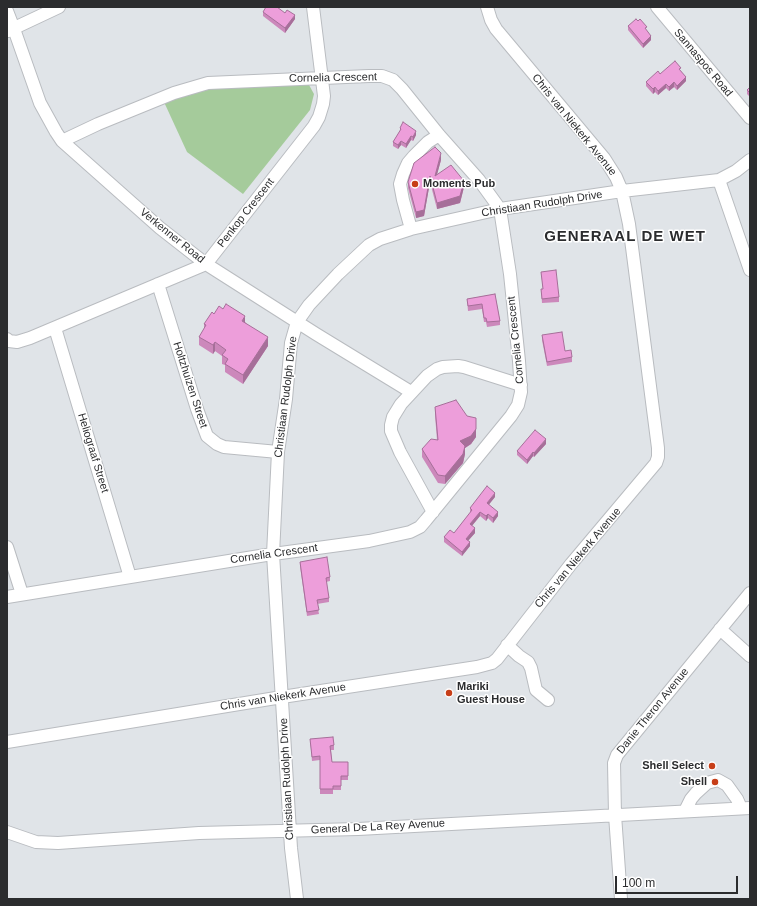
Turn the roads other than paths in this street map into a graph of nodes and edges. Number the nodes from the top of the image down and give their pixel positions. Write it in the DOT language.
graph roads {
  1 [pos="59,7"];
  2 [pos="313,7"];
  3 [pos="487,7"];
  4 [pos="656,7"];
  5 [pos="7,12"];
  6 [pos="11,30"];
  7 [pos="321,78"];
  8 [pos="750,118"];
  9 [pos="439,134"];
  10 [pos="62,141"];
  11 [pos="750,160"];
  12 [pos="719,180"];
  13 [pos="622,190"];
  14 [pos="500,209"];
  15 [pos="411,230"];
  16 [pos="206,264"];
  17 [pos="750,270"];
  18 [pos="158,284"];
  19 [pos="297,322"];
  20 [pos="55,328"];
  21 [pos="7,339"];
  22 [pos="521,385"];
  23 [pos="411,392"];
  24 [pos="278,452"];
  25 [pos="433,512"];
  26 [pos="7,546"];
  27 [pos="273,554"];
  28 [pos="130,577"];
  29 [pos="750,593"];
  30 [pos="22,594"];
  31 [pos="7,597"];
  32 [pos="720,629"];
  33 [pos="507,645"];
  34 [pos="750,656"];
  35 [pos="282,696"];
  36 [pos="548,700"];
  37 [pos="7,742"];
  38 [pos="745,808"];
  39 [pos="685,811"];
  40 [pos="615,815"];
  41 [pos="290,831"];
  42 [pos="7,832"];
  43 [pos="297,899"];
  44 [pos="621,899"];
  1 -- 6 [label="street"];
  2 -- 7 [label="street, Penkop Crescent"];
  3 -- 13 [label="street, Chris van Niekerk Avenue"];
  4 -- 8 [label="street, Sannaspos Road"];
  5 -- 6 [label="street, Verkenner Road"];
  6 -- 10 [label="street, Verkenner Road"];
  7 -- 9 [label="street, Cornelia Crescent"];
  7 -- 10 [label="street, Cornelia Crescent"];
  7 -- 16 [label="street, Penkop Crescent"];
  9 -- 14 [label="street, Cornelia Crescent"];
  9 -- 15 [label="street"];
  10 -- 16 [label="street, Verkenner Road"];
  11 -- 12 [label="street, Christiaan Rudolph Drive"];
  12 -- 13 [label="street, Christiaan Rudolph Drive"];
  12 -- 17 [label="street"];
  13 -- 14 [label="street, Christiaan Rudolph Drive"];
  13 -- 33 [label="street, Chris van Niekerk Avenue"];
  14 -- 15 [label="street, Christiaan Rudolph Drive"];
  14 -- 22 [label="street, Cornelia Crescent"];
  15 -- 19 [label="street, Christiaan Rudolph Drive"];
  16 -- 18 [label="street, Penkop Crescent"];
  16 -- 19 [label="street, Verkenner Road"];
  18 -- 20 [label="street, Penkop Crescent"];
  18 -- 24 [label="street, Holtzhuizen Street"];
  19 -- 23 [label="street, Verkenner Road"];
  19 -- 24 [label="street, Christiaan Rudolph Drive"];
  20 -- 21 [label="street, Penkop Crescent"];
  20 -- 28 [label="street, Heliograaf Street"];
  22 -- 23 [label="street"];
  22 -- 25 [label="street, Cornelia Crescent"];
  23 -- 25 [label="street"];
  24 -- 27 [label="street, Christiaan Rudolph Drive"];
  25 -- 27 [label="street, Cornelia Crescent"];
  26 -- 30 [label="street"];
  27 -- 28 [label="street, Cornelia Crescent"];
  27 -- 35 [label="street, Christiaan Rudolph Drive"];
  28 -- 30 [label="street, Cornelia Crescent"];
  29 -- 32 [label="street, Danie Theron Avenue"];
  30 -- 31 [label="street, Cornelia Crescent"];
  32 -- 34 [label="street"];
  32 -- 40 [label="street, Danie Theron Avenue"];
  33 -- 35 [label="street, Chris van Niekerk Avenue"];
  33 -- 36 [label="street"];
  35 -- 37 [label="street, Chris van Niekerk Avenue"];
  35 -- 41 [label="street, Christiaan Rudolph Drive"];
  38 -- 39 [label="street, General De La Rey Avenue"];
  38 -- 39 [label="street"];
  39 -- 40 [label="street, General De La Rey Avenue"];
  40 -- 41 [label="street, General De La Rey Avenue"];
  40 -- 44 [label="street, Danie Theron Avenue"];
  41 -- 42 [label="street, General De La Rey Avenue"];
  41 -- 43 [label="street, Christiaan Rudolph Drive"];
}
